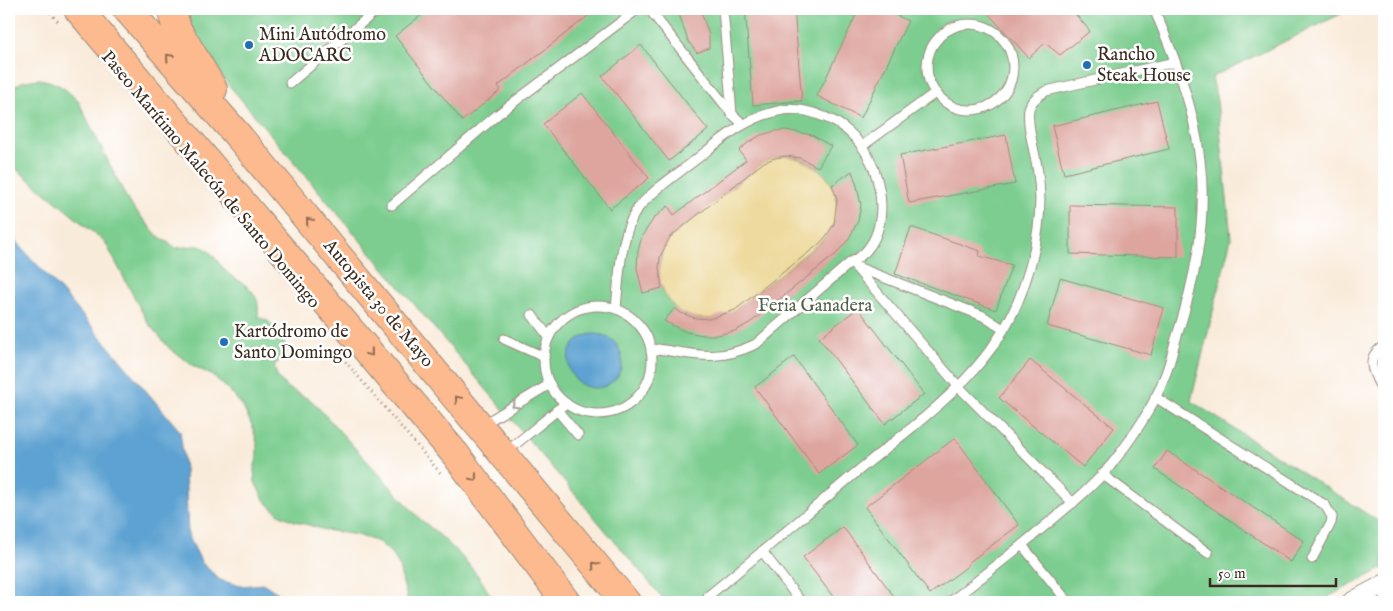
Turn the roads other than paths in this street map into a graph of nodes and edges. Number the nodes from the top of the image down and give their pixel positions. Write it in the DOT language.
graph roads {
  1 [pos="127,9"];
  2 [pos="171,9"];
  3 [pos="378,9"];
  4 [pos="638,9"];
  5 [pos="649,9"];
  6 [pos="723,9"];
  7 [pos="1154,9"];
  8 [pos="69,16"];
  9 [pos="1175,62"];
  10 [pos="290,83"];
  11 [pos="935,93"];
  12 [pos="732,114"];
  13 [pos="743,124"];
  14 [pos="240,138"];
  15 [pos="862,146"];
  16 [pos="392,205"];
  17 [pos="852,264"];
  18 [pos="616,309"];
  19 [pos="532,315"];
  20 [pos="1003,329"];
  21 [pos="549,337"];
  22 [pos="504,338"];
  23 [pos="1384,346"];
  24 [pos="651,352"];
  25 [pos="544,357"];
  26 [pos="550,384"];
  27 [pos="959,387"];
  28 [pos="1384,393"];
  29 [pos="1155,397"];
  30 [pos="566,403"];
  31 [pos="557,410"];
  32 [pos="480,426"];
  33 [pos="578,436"];
  34 [pos="504,454"];
  35 [pos="1102,474"];
  36 [pos="1073,503"];
  37 [pos="1022,545"];
  38 [pos="762,551"];
  39 [pos="1208,553"];
  40 [pos="1312,559"];
  41 [pos="1381,588"];
  42 [pos="708,596"];
  43 [pos="566,602"];
  44 [pos="626,602"];
  45 [pos="801,602"];
  46 [pos="950,602"];
  47 [pos="1068,602"];
  48 [pos="1351,602"];
  14 -- 1 [label="highway, Autopista 30 de Mayo, one-way"];
  2 -- 14 [label="highway"];
  3 -- 10 [label="lane"];
  4 -- 16 [label="lane"];
  5 -- 12 [label="lane"];
  6 -- 12 [label="lane"];
  7 -- 9 [label="lane"];
  8 -- 43 [label="highway, one-way"];
  9 -- 20 [label="lane"];
  9 -- 29 [label="lane"];
  11 -- 11 [label="lane"];
  11 -- 15 [label="lane"];
  12 -- 13 [label="lane"];
  13 -- 15 [label="lane"];
  13 -- 18 [label="lane"];
  32 -- 14 [label="highway, Autopista 30 de Mayo, one-way"];
  15 -- 17 [label="lane"];
  17 -- 20 [label="lane"];
  17 -- 24 [label="lane"];
  17 -- 27 [label="lane"];
  18 -- 21 [label="lane"];
  18 -- 24 [label="lane"];
  19 -- 21 [label="lane"];
  20 -- 27 [label="lane"];
  21 -- 25 [label="lane"];
  22 -- 25 [label="lane"];
  23 -- 28 [label="lane"];
  24 -- 30 [label="lane"];
  25 -- 26 [label="lane"];
  26 -- 30 [label="lane"];
  26 -- 32 [label="lane, one-way"];
  27 -- 36 [label="lane"];
  27 -- 38 [label="lane"];
  29 -- 35 [label="lane"];
  29 -- 40 [label="lane"];
  30 -- 31 [label="lane"];
  31 -- 33 [label="lane"];
  31 -- 34 [label="lane"];
  32 -- 34 [label="highway, Autopista 30 de Mayo"];
  44 -- 34 [label="highway, Autopista 30 de Mayo, one-way"];
  35 -- 36 [label="lane"];
  35 -- 39 [label="lane"];
  36 -- 37 [label="lane"];
  37 -- 46 [label="lane"];
  37 -- 47 [label="lane"];
  38 -- 42 [label="lane"];
  38 -- 45 [label="lane"];
  41 -- 48 [label="street"];
}
